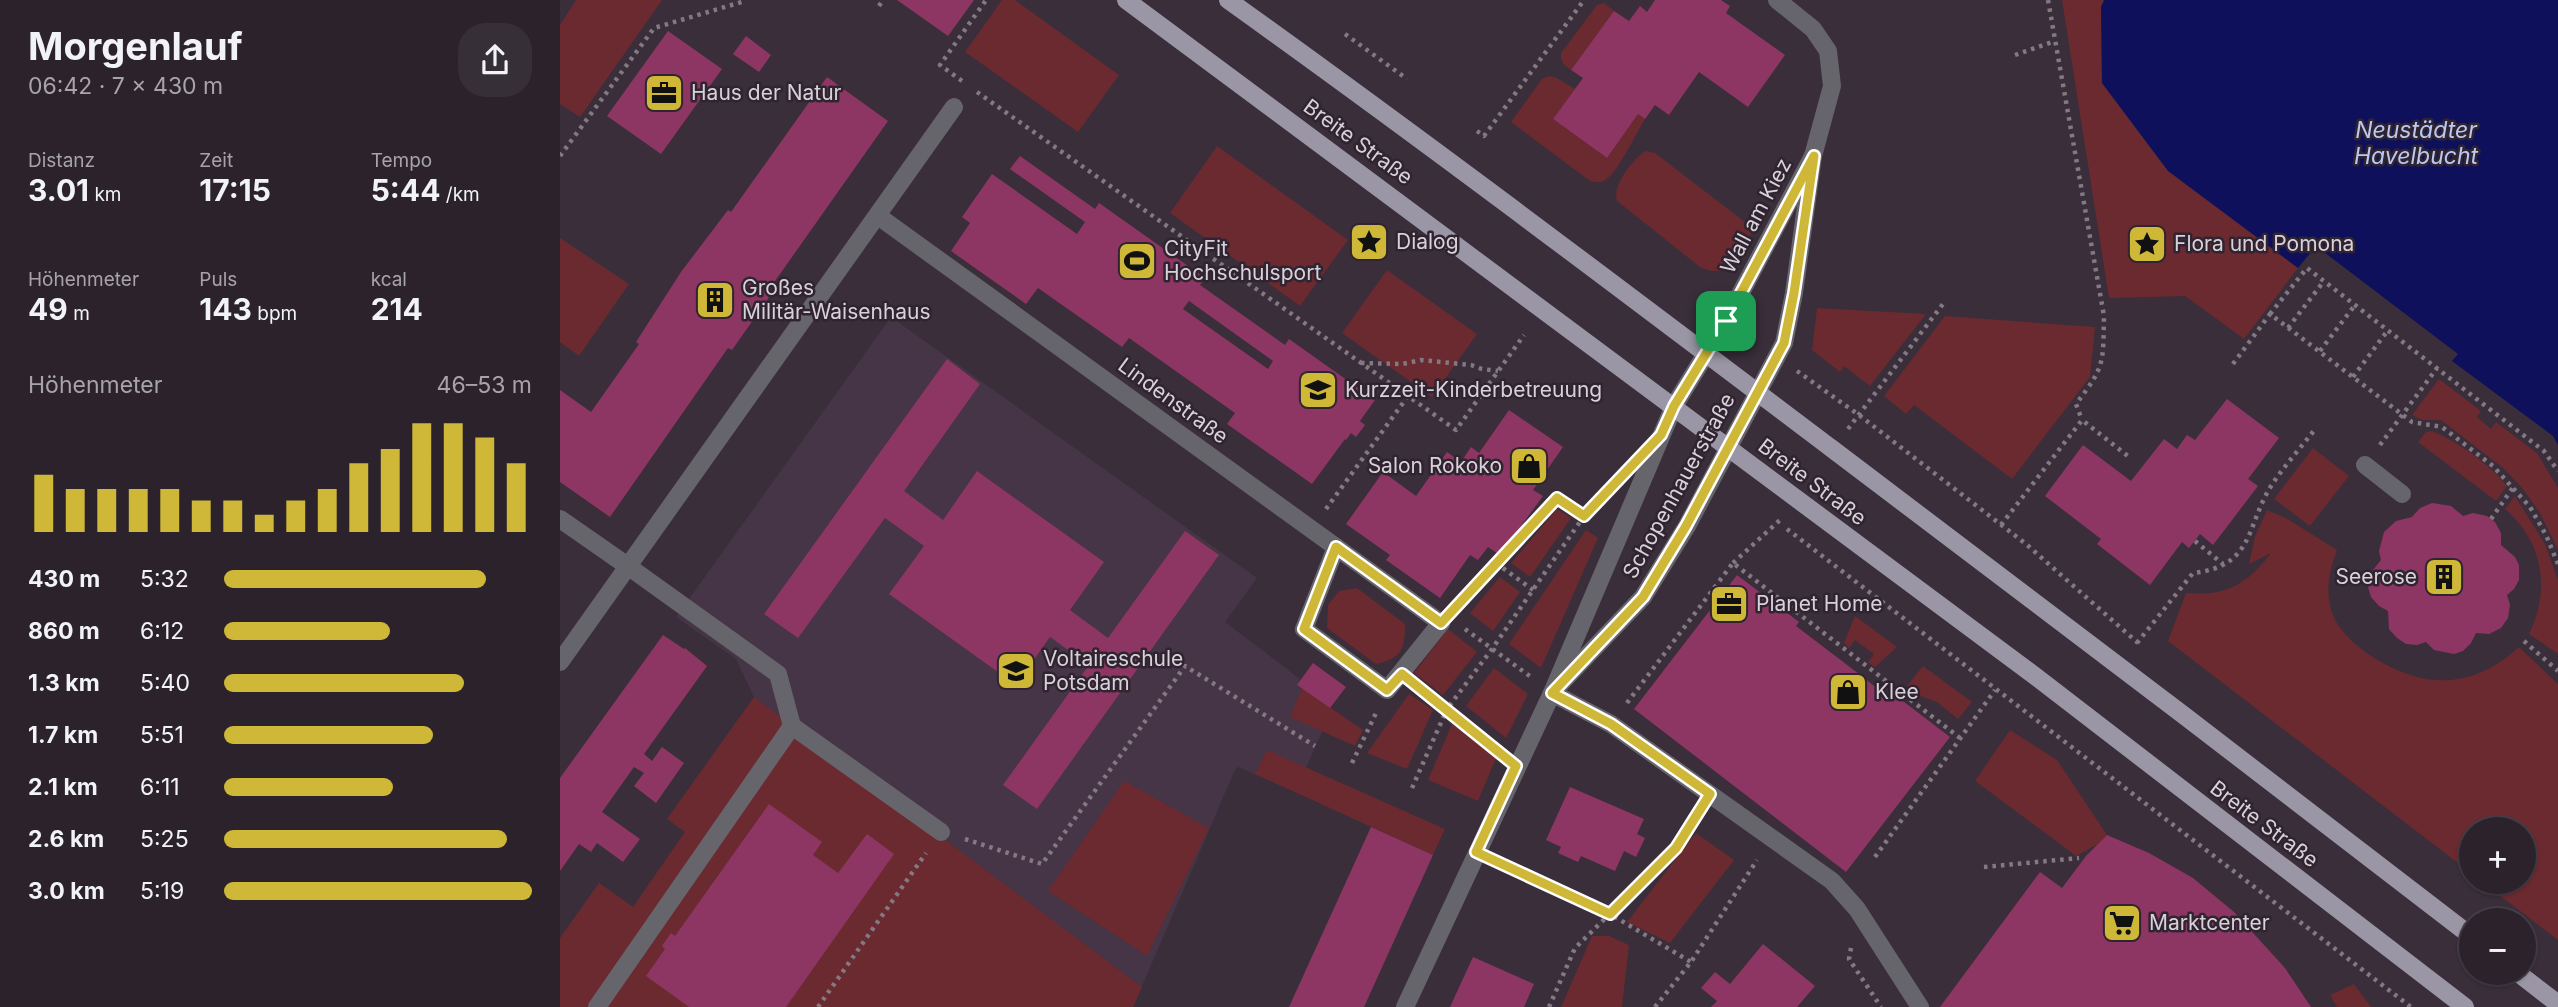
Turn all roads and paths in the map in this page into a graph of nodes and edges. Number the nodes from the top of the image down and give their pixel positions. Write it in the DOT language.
graph roads {
  1 [pos="883,0"];
  2 [pos="986,0"];
  3 [pos="1126,0"];
  4 [pos="1228,0"];
  5 [pos="1584,0"];
  6 [pos="1777,0"];
  7 [pos="2048,0"];
  8 [pos="745,1"];
  9 [pos="878,6"];
  10 [pos="1345,34"];
  11 [pos="2055,41"];
  12 [pos="2015,55"];
  13 [pos="1407,79"];
  14 [pos="954,107"];
  15 [pos="1477,131"];
  16 [pos="560,156"];
  17 [pos="1814,156"];
  18 [pos="878,216"];
  19 [pos="2324,281"];
  20 [pos="1943,304"];
  21 [pos="2355,305"];
  22 [pos="2270,314"];
  23 [pos="2288,328"];
  24 [pos="2388,331"];
  25 [pos="1524,335"];
  26 [pos="2320,351"];
  27 [pos="1706,353"];
  28 [pos="1361,363"];
  29 [pos="2232,364"];
  30 [pos="2437,368"];
  31 [pos="1499,371"];
  32 [pos="2353,377"];
  33 [pos="1758,392"];
  34 [pos="1408,396"];
  35 [pos="1674,406"];
  36 [pos="2402,415"];
  37 [pos="2082,420"];
  38 [pos="2316,428"];
  39 [pos="1728,447"];
  40 [pos="2129,457"];
  41 [pos="2365,465"];
  42 [pos="2558,471"];
  43 [pos="1613,486"];
  44 [pos="2514,486"];
  45 [pos="2402,494"];
  46 [pos="1584,516"];
  47 [pos="560,519"];
  48 [pos="2491,519"];
  49 [pos="2001,525"];
  50 [pos="1311,530"];
  51 [pos="2194,541"];
  52 [pos="1336,547"];
  53 [pos="1496,563"];
  54 [pos="1733,563"];
  55 [pos="2558,564"];
  56 [pos="2224,565"];
  57 [pos="628,567"];
  58 [pos="1533,590"];
  59 [pos="1441,623"];
  60 [pos="1479,639"];
  61 [pos="2524,641"];
  62 [pos="2137,643"];
  63 [pos="1492,649"];
  64 [pos="2147,652"];
  65 [pos="560,662"];
  66 [pos="2558,671"];
  67 [pos="1402,674"];
  68 [pos="1387,690"];
  69 [pos="1995,690"];
  70 [pos="1552,693"];
  71 [pos="1447,709"];
  72 [pos="1611,724"];
  73 [pos="792,726"];
  74 [pos="1960,738"];
  75 [pos="1315,746"];
  76 [pos="1352,763"];
  77 [pos="1516,766"];
  78 [pos="1412,788"];
  79 [pos="1710,794"];
  80 [pos="941,832"];
  81 [pos="1771,838"];
  82 [pos="1476,852"];
  83 [pos="1875,857"];
  84 [pos="2079,858"];
  85 [pos="1984,867"];
  86 [pos="1610,914"];
  87 [pos="2459,927"];
  88 [pos="1691,962"];
  89 [pos="2533,985"];
  90 [pos="2558,1004"];
  91 [pos="597,1007"];
  92 [pos="818,1007"];
  93 [pos="1405,1007"];
  94 [pos="1549,1007"];
  95 [pos="1655,1007"];
  96 [pos="1920,1007"];
  97 [pos="2411,1007"];
  98 [pos="2465,1007"];
  1 -- 9 [label="path"];
  2 -- 28 [label="path"];
  3 -- 35 [label="main road, Breite Straße"];
  4 -- 27 [label="main road, Breite Straße"];
  5 -- 15 [label="path"];
  6 -- 17 [label="street, Wall am Kiez"];
  7 -- 11 [label="path"];
  8 -- 16 [label="path"];
  10 -- 13 [label="path"];
  11 -- 12 [label="path"];
  11 -- 37 [label="path"];
  14 -- 18 [label="street"];
  17 -- 27 [label="street, Wall am Kiez"];
  17 -- 33 [label="street, Wall am Kiez"];
  18 -- 50 [label="street, Lindenstraße"];
  18 -- 57 [label="street"];
  19 -- 21 [label="path"];
  19 -- 22 [label="path"];
  19 -- 23 [label="path"];
  20 -- 49 [label="path"];
  21 -- 24 [label="path"];
  21 -- 26 [label="path"];
  22 -- 23 [label="path"];
  22 -- 29 [label="path"];
  23 -- 26 [label="path"];
  24 -- 30 [label="path"];
  24 -- 32 [label="path"];
  25 -- 31 [label="path"];
  26 -- 32 [label="path"];
  27 -- 33 [label="main road, Breite Straße"];
  27 -- 35 [label="street, Wall am Kiez"];
  28 -- 31 [label="path"];
  28 -- 34 [label="path"];
  30 -- 36 [label="path"];
  30 -- 42 [label="path"];
  31 -- 34 [label="path"];
  32 -- 36 [label="path"];
  33 -- 39 [label="street, Schopenhauerstraße"];
  33 -- 87 [label="main road, Breite Straße"];
  34 -- 50 [label="path"];
  35 -- 39 [label="main road, Breite Straße"];
  35 -- 70 [label="street, Schopenhauerstraße"];
  36 -- 41 [label="path"];
  36 -- 44 [label="path"];
  37 -- 40 [label="path"];
  37 -- 49 [label="path"];
  38 -- 56 [label="path"];
  39 -- 70 [label="street, Schopenhauerstraße"];
  39 -- 98 [label="main road, Breite Straße"];
  41 -- 45 [label="street"];
  43 -- 46 [label="path"];
  44 -- 48 [label="path"];
  44 -- 55 [label="path"];
  46 -- 53 [label="path"];
  46 -- 58 [label="path"];
  47 -- 57 [label="street"];
  49 -- 62 [label="path"];
  50 -- 52 [label="street, Lindenstraße"];
  51 -- 56 [label="path"];
  52 -- 59 [label="street, Lindenstraße"];
  52 -- 68 [label="street"];
  53 -- 58 [label="path"];
  53 -- 59 [label="path"];
  54 -- 69 [label="path"];
  54 -- 72 [label="path"];
  54 -- 74 [label="path"];
  56 -- 62 [label="path"];
  57 -- 65 [label="street"];
  57 -- 73 [label="street"];
  58 -- 63 [label="path"];
  59 -- 67 [label="street"];
  60 -- 63 [label="path"];
  61 -- 66 [label="path"];
  62 -- 64 [label="path"];
  63 -- 70 [label="path"];
  63 -- 71 [label="path"];
  67 -- 68 [label="street"];
  67 -- 71 [label="path"];
  68 -- 76 [label="path"];
  69 -- 74 [label="path"];
  69 -- 97 [label="path"];
  70 -- 72 [label="street"];
  70 -- 77 [label="street, Schopenhauerstraße"];
  71 -- 77 [label="path"];
  71 -- 78 [label="path"];
  72 -- 79 [label="street"];
  73 -- 80 [label="street"];
  73 -- 91 [label="street"];
  74 -- 83 [label="path"];
  75 -- 80 [label="path"];
  77 -- 82 [label="street, Schopenhauerstraße"];
  79 -- 81 [label="street"];
  79 -- 86 [label="path"];
  80 -- 92 [label="path"];
  81 -- 88 [label="path"];
  81 -- 96 [label="street"];
  82 -- 86 [label="path"];
  82 -- 93 [label="street, Schopenhauerstraße"];
  84 -- 85 [label="path"];
  86 -- 88 [label="path"];
  86 -- 94 [label="path"];
  88 -- 95 [label="path"];
  89 -- 90 [label="main road"];
}
